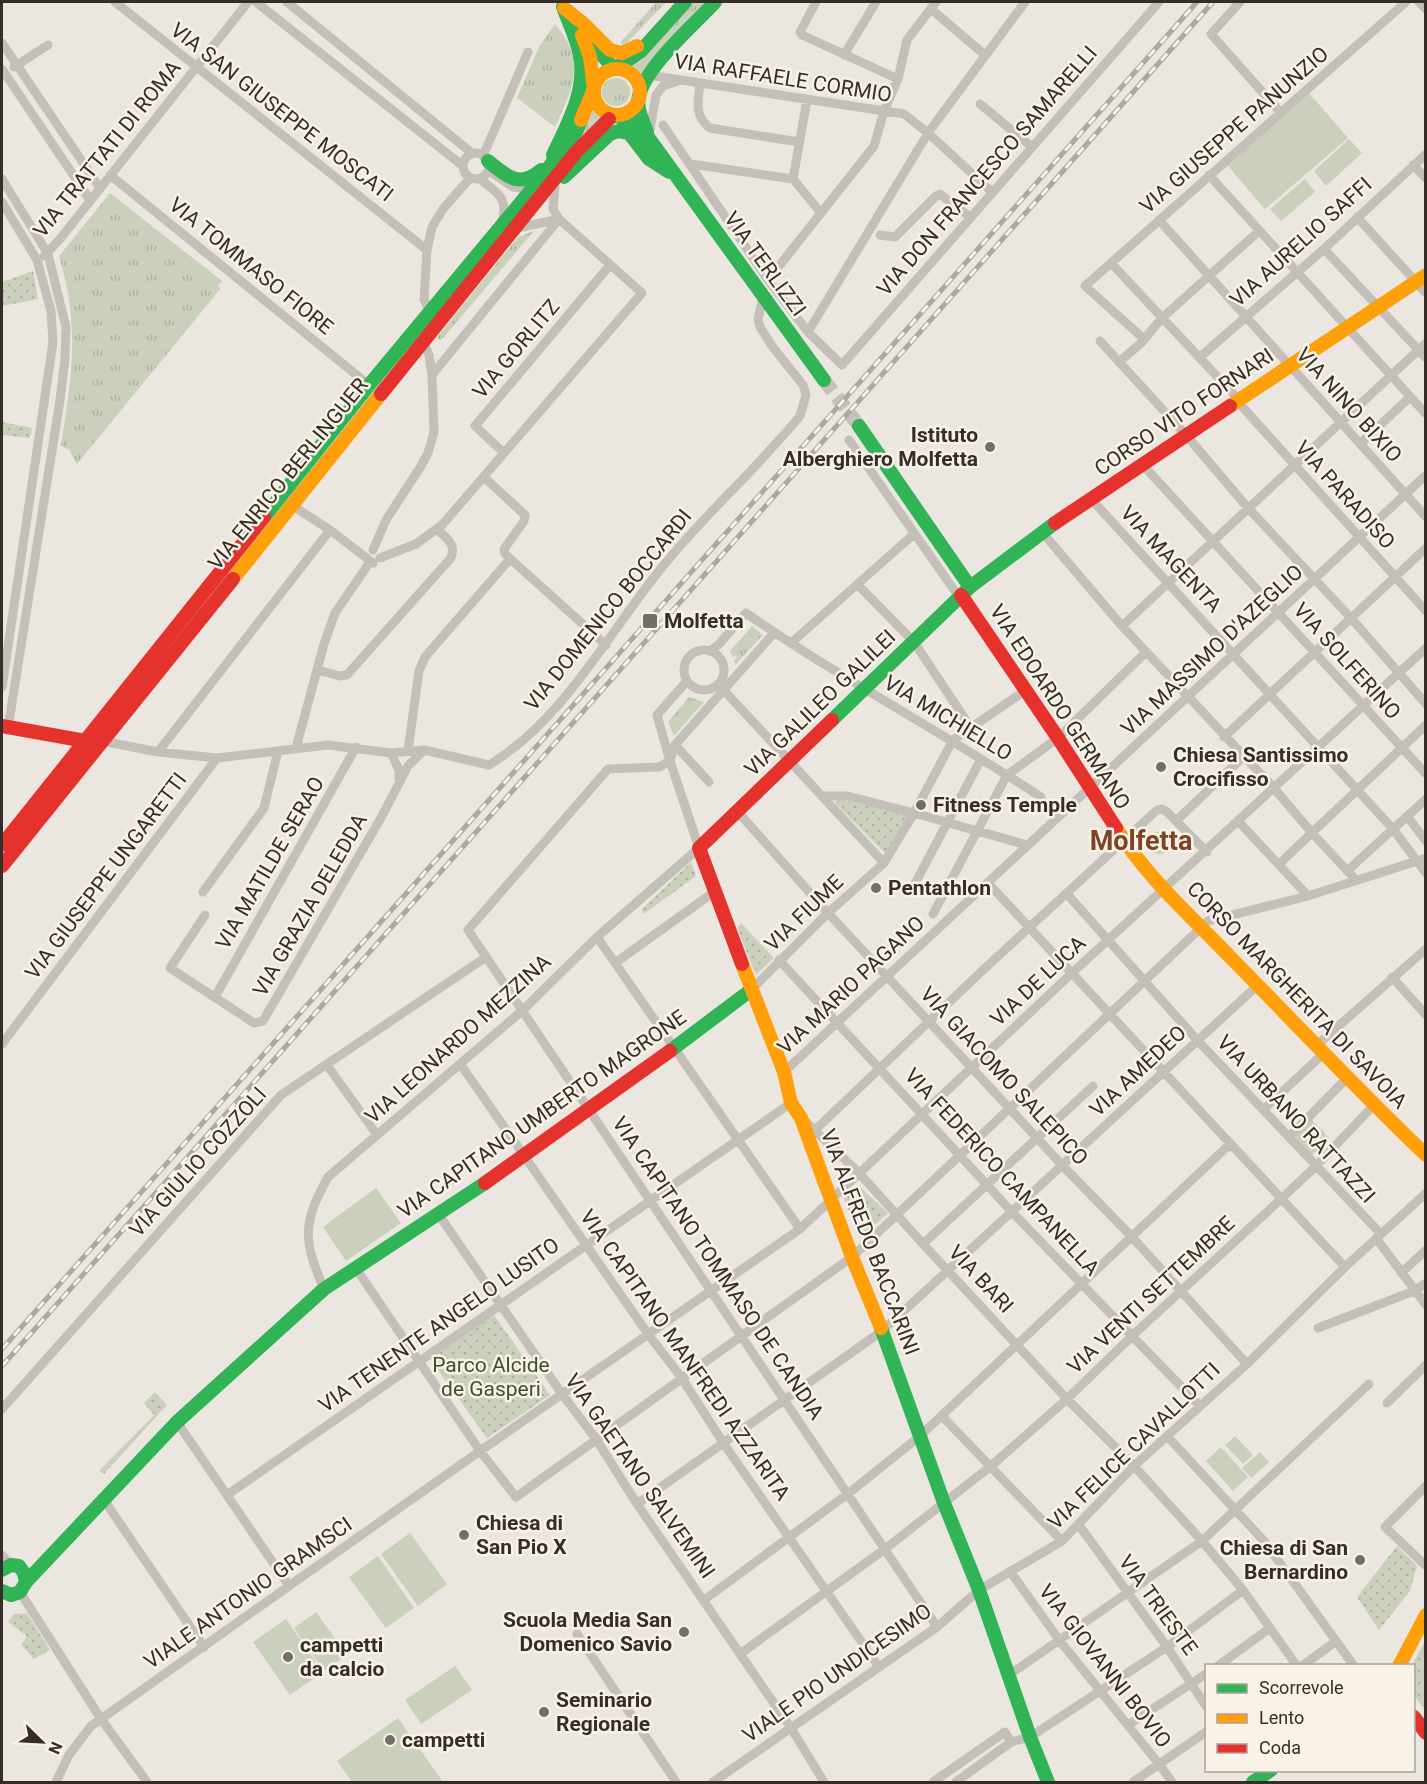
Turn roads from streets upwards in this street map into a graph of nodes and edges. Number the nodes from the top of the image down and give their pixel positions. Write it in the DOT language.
graph roads {
  1 [pos="115,2"];
  2 [pos="248,2"];
  3 [pos="256,2"];
  4 [pos="287,2"];
  5 [pos="685,2"];
  6 [pos="715,2"];
  7 [pos="816,2"];
  8 [pos="876,2"];
  9 [pos="1159,2"];
  10 [pos="1240,2"];
  11 [pos="1406,2"];
  12 [pos="1419,2"];
  13 [pos="561,4"];
  14 [pos="1019,4"];
  15 [pos="933,5"];
  16 [pos="1425,9"];
  17 [pos="660,31"];
  18 [pos="582,35"];
  19 [pos="2,43"];
  20 [pos="48,45"];
  21 [pos="528,52"];
  22 [pos="844,55"];
  23 [pos="985,56"];
  24 [pos="16,65"];
  25 [pos="368,67"];
  26 [pos="196,68"];
  27 [pos="615,69"];
  28 [pos="2,72"];
  29 [pos="648,75"];
  30 [pos="898,79"];
  31 [pos="680,81"];
  32 [pos="356,82"];
  33 [pos="700,84"];
  34 [pos="594,88"];
  35 [pos="639,96"];
  36 [pos="807,100"];
  37 [pos="980,104"];
  38 [pos="884,111"];
  39 [pos="1281,113"];
  40 [pos="614,115"];
  41 [pos="663,125"];
  42 [pos="928,133"];
  43 [pos="648,137"];
  44 [pos="800,142"];
  45 [pos="1032,147"];
  46 [pos="1425,154"];
  47 [pos="483,160"];
  48 [pos="691,164"];
  49 [pos="1413,165"];
  50 [pos="463,166"];
  51 [pos="673,174"];
  52 [pos="110,175"];
  53 [pos="1209,175"];
  54 [pos="475,178"];
  55 [pos="1425,178"];
  56 [pos="2,179"];
  57 [pos="793,179"];
  58 [pos="555,185"];
  59 [pos="100,188"];
  60 [pos="532,189"];
  61 [pos="992,192"];
  62 [pos="90,200"];
  63 [pos="2,202"];
  64 [pos="529,208"];
  65 [pos="821,213"];
  66 [pos="970,217"];
  67 [pos="1358,217"];
  68 [pos="559,219"];
  69 [pos="1159,220"];
  70 [pos="506,229"];
  71 [pos="1259,231"];
  72 [pos="880,236"];
  73 [pos="1324,249"];
  74 [pos="427,250"];
  75 [pos="48,254"];
  76 [pos="37,260"];
  77 [pos="1111,263"];
  78 [pos="610,265"];
  79 [pos="1297,273"];
  80 [pos="1209,275"];
  81 [pos="1420,279"];
  82 [pos="768,280"];
  83 [pos="1425,293"];
  84 [pos="764,297"];
  85 [pos="1378,307"];
  86 [pos="430,313"];
  87 [pos="1246,316"];
  88 [pos="1162,318"];
  89 [pos="1346,328"];
  90 [pos="808,332"];
  91 [pos="1144,339"];
  92 [pos="423,341"];
  93 [pos="1100,342"];
  94 [pos="1422,346"];
  95 [pos="1200,357"];
  96 [pos="1425,358"];
  97 [pos="1119,362"];
  98 [pos="1289,365"];
  99 [pos="432,375"];
  100 [pos="1391,376"];
  101 [pos="824,380"];
  102 [pos="369,385"];
  103 [pos="47,389"];
  104 [pos="61,391"];
  105 [pos="1410,397"];
  106 [pos="1239,402"];
  107 [pos="1425,414"];
  108 [pos="1341,423"];
  109 [pos="859,426"];
  110 [pos="1186,435"];
  111 [pos="849,440"];
  112 [pos="1360,444"];
  113 [pos="504,453"];
  114 [pos="1143,465"];
  115 [pos="1293,465"];
  116 [pos="1425,475"];
  117 [pos="484,477"];
  118 [pos="31,494"];
  119 [pos="1405,494"];
  120 [pos="46,496"];
  121 [pos="1092,500"];
  122 [pos="290,504"];
  123 [pos="1248,508"];
  124 [pos="1425,517"];
  125 [pos="437,529"];
  126 [pos="330,530"];
  127 [pos="1042,532"];
  128 [pos="914,534"];
  129 [pos="1359,537"];
  130 [pos="1212,541"];
  131 [pos="1425,548"];
  132 [pos="507,555"];
  133 [pos="370,557"];
  134 [pos="1395,577"];
  135 [pos="1315,578"];
  136 [pos="1167,583"];
  137 [pos="858,585"];
  138 [pos="963,593"];
  139 [pos="15,600"];
  140 [pos="28,602"];
  141 [pos="1425,611"];
  142 [pos="1279,612"];
  143 [pos="1351,618"];
  144 [pos="1122,626"];
  145 [pos="774,633"];
  146 [pos="914,642"];
  147 [pos="791,643"];
  148 [pos="606,645"];
  149 [pos="1425,648"];
  150 [pos="711,651"];
  151 [pos="1315,651"];
  152 [pos="1146,652"];
  153 [pos="1234,653"];
  154 [pos="317,670"];
  155 [pos="1400,672"];
  156 [pos="687,681"];
  157 [pos="2,687"];
  158 [pos="721,687"];
  159 [pos="865,690"];
  160 [pos="1026,690"];
  161 [pos="1270,693"];
  162 [pos="1187,697"];
  163 [pos="1425,704"];
  164 [pos="1364,706"];
  165 [pos="1425,725"];
  166 [pos="5,727"];
  167 [pos="971,728"];
  168 [pos="1224,737"];
  169 [pos="1058,738"];
  170 [pos="953,740"];
  171 [pos="79,741"];
  172 [pos="102,741"];
  173 [pos="675,745"];
  174 [pos="356,747"];
  175 [pos="1319,747"];
  176 [pos="296,748"];
  177 [pos="1401,748"];
  178 [pos="424,750"];
  179 [pos="278,751"];
  180 [pos="408,751"];
  181 [pos="158,752"];
  182 [pos="392,753"];
  183 [pos="1244,756"];
  184 [pos="217,758"];
  185 [pos="981,759"];
  186 [pos="670,761"];
  187 [pos="790,762"];
  188 [pos="1425,774"];
  189 [pos="1007,775"];
  190 [pos="399,780"];
  191 [pos="709,782"];
  192 [pos="1273,788"];
  193 [pos="1089,789"];
  194 [pos="1358,790"];
  195 [pos="822,796"];
  196 [pos="1041,797"];
  197 [pos="1425,799"];
  198 [pos="737,811"];
  199 [pos="914,813"];
  200 [pos="1407,816"];
  201 [pos="1176,821"];
  202 [pos="947,822"];
  203 [pos="1239,822"];
  204 [pos="1393,829"];
  205 [pos="976,831"];
  206 [pos="1312,833"];
  207 [pos="1124,841"];
  208 [pos="1425,841"];
  209 [pos="2,845"];
  210 [pos="1028,845"];
  211 [pos="699,848"];
  212 [pos="1207,852"];
  213 [pos="1421,859"];
  214 [pos="884,862"];
  215 [pos="1279,864"];
  216 [pos="2,866"];
  217 [pos="1347,871"];
  218 [pos="1425,873"];
  219 [pos="1356,880"];
  220 [pos="988,883"];
  221 [pos="1165,889"];
  222 [pos="911,891"];
  223 [pos="203,892"];
  224 [pos="714,892"];
  225 [pos="1067,894"];
  226 [pos="1308,896"];
  227 [pos="828,913"];
  228 [pos="933,914"];
  229 [pos="205,915"];
  230 [pos="943,925"];
  231 [pos="1203,927"];
  232 [pos="1030,928"];
  233 [pos="597,937"];
  234 [pos="1108,940"];
  235 [pos="1425,949"];
  236 [pos="486,957"];
  237 [pos="779,960"];
  238 [pos="615,963"];
  239 [pos="1072,973"];
  240 [pos="886,976"];
  241 [pos="1392,977"];
  242 [pos="1145,981"];
  243 [pos="1259,984"];
  244 [pos="751,990"];
  245 [pos="215,997"];
  246 [pos="523,1010"];
  247 [pos="1109,1015"];
  248 [pos="1425,1015"];
  249 [pos="837,1022"];
  250 [pos="929,1023"];
  251 [pos="1198,1041"];
  252 [pos="2,1044"];
  253 [pos="675,1048"];
  254 [pos="1320,1049"];
  255 [pos="327,1065"];
  256 [pos="461,1065"];
  257 [pos="880,1067"];
  258 [pos="973,1067"];
  259 [pos="784,1072"];
  260 [pos="1164,1072"];
  261 [pos="1348,1077"];
  262 [pos="1093,1086"];
  263 [pos="791,1103"];
  264 [pos="1374,1105"];
  265 [pos="1009,1108"];
  266 [pos="590,1109"];
  267 [pos="1263,1110"];
  268 [pos="922,1114"];
  269 [pos="801,1118"];
  270 [pos="814,1131"];
  271 [pos="377,1135"];
  272 [pos="1289,1137"];
  273 [pos="1037,1138"];
  274 [pos="737,1141"];
  275 [pos="1230,1144"];
  276 [pos="1423,1148"];
  277 [pos="959,1154"];
  278 [pos="524,1156"];
  279 [pos="1062,1165"];
  280 [pos="1315,1167"];
  281 [pos="860,1174"];
  282 [pos="988,1184"];
  283 [pos="1425,1193"];
  284 [pos="1281,1199"];
  285 [pos="832,1200"];
  286 [pos="649,1201"];
  287 [pos="1012,1212"];
  288 [pos="896,1214"];
  289 [pos="438,1215"];
  290 [pos="800,1229"];
  291 [pos="1379,1236"];
  292 [pos="1132,1237"];
  293 [pos="922,1244"];
  294 [pos="586,1245"];
  295 [pos="1425,1250"];
  296 [pos="852,1257"];
  297 [pos="355,1267"];
  298 [pos="1346,1267"];
  299 [pos="947,1270"];
  300 [pos="1401,1273"];
  301 [pos="1425,1283"];
  302 [pos="1082,1284"];
  303 [pos="324,1288"];
  304 [pos="711,1290"];
  305 [pos="1180,1292"];
  306 [pos="1414,1292"];
  307 [pos="499,1304"];
  308 [pos="1425,1305"];
  309 [pos="1318,1328"];
  310 [pos="882,1331"];
  311 [pos="648,1334"];
  312 [pos="740,1336"];
  313 [pos="1131,1337"];
  314 [pos="1017,1344"];
  315 [pos="419,1361"];
  316 [pos="1247,1364"];
  317 [pos="1425,1365"];
  318 [pos="681,1377"];
  319 [pos="1369,1384"];
  320 [pos="562,1394"];
  321 [pos="1068,1399"];
  322 [pos="785,1400"];
  323 [pos="1387,1403"];
  324 [pos="1200,1406"];
  325 [pos="2,1409"];
  326 [pos="942,1416"];
  327 [pos="177,1422"];
  328 [pos="920,1436"];
  329 [pos="1167,1436"];
  330 [pos="596,1439"];
  331 [pos="724,1443"];
  332 [pos="480,1451"];
  333 [pos="991,1466"];
  334 [pos="1134,1466"];
  335 [pos="1425,1486"];
  336 [pos="849,1492"];
  337 [pos="226,1495"];
  338 [pos="104,1500"];
  339 [pos="944,1503"];
  340 [pos="638,1504"];
  341 [pos="1236,1511"];
  342 [pos="1079,1525"];
  343 [pos="789,1536"];
  344 [pos="1202,1540"];
  345 [pos="1062,1541"];
  346 [pos="885,1549"];
  347 [pos="46,1559"];
  348 [pos="8,1564"];
  349 [pos="1425,1566"];
  350 [pos="1010,1571"];
  351 [pos="290,1586"];
  352 [pos="15,1590"];
  353 [pos="979,1590"];
  354 [pos="1243,1590"];
  355 [pos="826,1591"];
  356 [pos="1127,1593"];
  357 [pos="704,1600"];
  358 [pos="2,1608"];
  359 [pos="1425,1615"];
  360 [pos="937,1626"];
  361 [pos="1270,1628"];
  362 [pos="577,1634"];
  363 [pos="1060,1641"];
  364 [pos="1335,1642"];
  365 [pos="204,1647"];
  366 [pos="1167,1647"];
  367 [pos="740,1654"];
  368 [pos="1219,1664"];
  369 [pos="1296,1664"];
  370 [pos="1303,1664"];
  371 [pos="1353,1664"];
  372 [pos="1400,1664"];
  373 [pos="879,1667"];
  374 [pos="1009,1675"];
  375 [pos="1205,1675"];
  376 [pos="1193,1684"];
  377 [pos="1100,1691"];
  378 [pos="1205,1704"];
  379 [pos="101,1719"];
  380 [pos="1415,1720"];
  381 [pos="1128,1725"];
  382 [pos="791,1728"];
  383 [pos="1205,1733"];
  384 [pos="1425,1733"];
  385 [pos="1030,1737"];
  386 [pos="1011,1742"];
  387 [pos="1159,1764"];
  388 [pos="725,1779"];
  389 [pos="56,1782"];
  390 [pos="147,1782"];
  391 [pos="676,1782"];
  392 [pos="714,1782"];
  393 [pos="824,1782"];
  394 [pos="933,1782"];
  395 [pos="956,1782"];
  396 [pos="1048,1782"];
  397 [pos="1133,1782"];
  398 [pos="1172,1782"];
  1 -- 26 [label="street, VIA SAN GIUSEPPE MOSCATI"];
  2 -- 26 [label="street, VIA TRATTATI DI ROMA"];
  3 -- 32 [label="street"];
  4 -- 25 [label="street"];
  5 -- 17 [label="street"];
  6 -- 29 [label="street"];
  7 -- 22 [label="street"];
  8 -- 22 [label="street"];
  9 -- 45 [label="street, VIA DON FRANCESCO SAMARELLI"];
  10 -- 39 [label="street"];
  11 -- 39 [label="street, VIA GIUSEPPE PANUNZIO"];
  12 -- 16 [label="street"];
  13 -- 17 [label="street"];
  13 -- 18 [label="street"];
  13 -- 47 [label="street"];
  14 -- 23 [label="street"];
  15 -- 23 [label="street"];
  15 -- 30 [label="street"];
  17 -- 27 [label="street"];
  18 -- 27 [label="street"];
  18 -- 34 [label="street"];
  19 -- 24 [label="street"];
  20 -- 24 [label="street"];
  21 -- 47 [label="street"];
  22 -- 30 [label="street"];
  23 -- 42 [label="street"];
  24 -- 28 [label="street"];
  24 -- 59 [label="street"];
  25 -- 32 [label="street"];
  25 -- 47 [label="street"];
  26 -- 52 [label="street, VIA TRATTATI DI ROMA"];
  26 -- 74 [label="street, VIA SAN GIUSEPPE MOSCATI"];
  27 -- 34 [label="street"];
  27 -- 35 [label="street"];
  28 -- 62 [label="street"];
  29 -- 31 [label="street, VIA RAFFAELE CORMIO"];
  29 -- 35 [label="street"];
  30 -- 38 [label="street"];
  31 -- 33 [label="street, VIA RAFFAELE CORMIO"];
  31 -- 43 [label="street"];
  32 -- 50 [label="street"];
  33 -- 36 [label="street, VIA RAFFAELE CORMIO"];
  33 -- 44 [label="street"];
  34 -- 40 [label="street"];
  34 -- 60 [label="street, VIA ENRICO BERLINGUER"];
  35 -- 40 [label="street"];
  35 -- 43 [label="street, VIA TERLIZZI"];
  36 -- 38 [label="street, VIA RAFFAELE CORMIO"];
  36 -- 44 [label="street"];
  37 -- 45 [label="street"];
  38 -- 42 [label="street, VIA RAFFAELE CORMIO"];
  38 -- 65 [label="street"];
  39 -- 53 [label="street, VIA GIUSEPPE PANUNZIO"];
  40 -- 43 [label="street, VIA TERLIZZI"];
  40 -- 64 [label="street, VIA ENRICO BERLINGUER"];
  41 -- 48 [label="street"];
  42 -- 61 [label="street, VIA RAFFAELE CORMIO"];
  42 -- 90 [label="street"];
  43 -- 51 [label="street, VIA TERLIZZI"];
  44 -- 57 [label="street"];
  45 -- 61 [label="street, VIA DON FRANCESCO SAMARELLI"];
  46 -- 49 [label="street, VIA AURELIO SAFFI"];
  47 -- 50 [label="street"];
  47 -- 54 [label="street"];
  47 -- 60 [label="street"];
  48 -- 57 [label="street"];
  48 -- 82 [label="street"];
  49 -- 55 [label="street"];
  49 -- 67 [label="street, VIA AURELIO SAFFI"];
  50 -- 54 [label="street"];
  51 -- 58 [label="street, VIA TERLIZZI"];
  51 -- 84 [label="street, VIA TERLIZZI"];
  52 -- 59 [label="street, VIA TRATTATI DI ROMA"];
  52 -- 102 [label="street, VIA TOMMASO FIORE"];
  53 -- 69 [label="street, VIA GIUSEPPE PANUNZIO"];
  53 -- 71 [label="street"];
  54 -- 70 [label="street"];
  54 -- 74 [label="street"];
  56 -- 75 [label="street"];
  57 -- 65 [label="street"];
  58 -- 64 [label="street, VIA TERLIZZI"];
  58 -- 68 [label="street"];
  59 -- 62 [label="street, VIA TRATTATI DI ROMA"];
  60 -- 70 [label="street, VIA ENRICO BERLINGUER"];
  61 -- 66 [label="street, VIA DON FRANCESCO SAMARELLI"];
  62 -- 75 [label="street, VIA TRATTATI DI ROMA"];
  63 -- 76 [label="street"];
  64 -- 70 [label="street, VIA ENRICO BERLINGUER"];
  65 -- 82 [label="street"];
  66 -- 72 [label="street"];
  66 -- 90 [label="street, VIA DON FRANCESCO SAMARELLI"];
  67 -- 73 [label="street, VIA AURELIO SAFFI"];
  67 -- 81 [label="street"];
  68 -- 70 [label="street"];
  68 -- 78 [label="street"];
  68 -- 99 [label="street"];
  69 -- 77 [label="street, VIA GIUSEPPE PANUNZIO"];
  69 -- 80 [label="street, VIA NINO BIXIO"];
  70 -- 86 [label="street, VIA ENRICO BERLINGUER"];
  70 -- 92 [label="street, VIA ENRICO BERLINGUER"];
  71 -- 79 [label="street"];
  71 -- 80 [label="street"];
  73 -- 79 [label="street, VIA AURELIO SAFFI"];
  73 -- 85 [label="street"];
  74 -- 86 [label="street"];
  75 -- 76 [label="street, VIA TRATTATI DI ROMA"];
  75 -- 104 [label="street"];
  76 -- 103 [label="street"];
  77 -- 88 [label="street, VIA PARADISO"];
  77 -- 91 [label="street, VIA GIUSEPPE PANUNZIO"];
  78 -- 113 [label="street, VIA GORLITZ"];
  78 -- 113 [label="street"];
  79 -- 87 [label="street, VIA AURELIO SAFFI"];
  79 -- 89 [label="street"];
  80 -- 87 [label="street, VIA NINO BIXIO"];
  80 -- 88 [label="street"];
  81 -- 83 [label="street"];
  81 -- 85 [label="street, CORSO VITO FORNARI"];
  82 -- 90 [label="street"];
  84 -- 101 [label="street, VIA TERLIZZI"];
  84 -- 148 [label="street, VIA DOMENICO BOCCARDI"];
  85 -- 89 [label="street, CORSO VITO FORNARI"];
  85 -- 94 [label="street"];
  86 -- 102 [label="street, VIA ENRICO BERLINGUER"];
  87 -- 95 [label="street, VIA AURELIO SAFFI"];
  87 -- 98 [label="street, VIA NINO BIXIO"];
  88 -- 91 [label="street"];
  88 -- 95 [label="street, VIA PARADISO"];
  89 -- 98 [label="street, CORSO VITO FORNARI"];
  89 -- 100 [label="street"];
  91 -- 97 [label="street"];
  92 -- 99 [label="street"];
  92 -- 122 [label="street, VIA ENRICO BERLINGUER"];
  93 -- 97 [label="street"];
  94 -- 96 [label="street"];
  94 -- 100 [label="street"];
  95 -- 106 [label="street, VIA PARADISO"];
  97 -- 110 [label="street"];
  98 -- 106 [label="street, CORSO VITO FORNARI"];
  98 -- 108 [label="street, VIA NINO BIXIO"];
  99 -- 133 [label="street"];
  100 -- 105 [label="street"];
  100 -- 108 [label="street"];
  102 -- 171 [label="street, VIA ENRICO BERLINGUER"];
  103 -- 104 [label="street"];
  103 -- 118 [label="street"];
  104 -- 120 [label="street"];
  105 -- 107 [label="street"];
  105 -- 112 [label="street"];
  106 -- 110 [label="street, CORSO VITO FORNARI"];
  106 -- 115 [label="street, VIA PARADISO"];
  108 -- 112 [label="street, VIA NINO BIXIO"];
  108 -- 115 [label="street"];
  109 -- 138 [label="street, VIA EDOARDO GERMANO"];
  110 -- 114 [label="street, CORSO VITO FORNARI"];
  110 -- 123 [label="street"];
  111 -- 128 [label="street, VIA EDOARDO GERMANO"];
  112 -- 119 [label="street, VIA NINO BIXIO"];
  113 -- 117 [label="street"];
  114 -- 121 [label="street, CORSO VITO FORNARI"];
  114 -- 130 [label="street, VIA SOLFERINO"];
  115 -- 123 [label="street"];
  115 -- 129 [label="street, VIA PARADISO"];
  116 -- 119 [label="street, VIA MASSIMO D'AZEGLIO"];
  117 -- 125 [label="street"];
  117 -- 132 [label="street"];
  118 -- 120 [label="street"];
  118 -- 139 [label="street"];
  119 -- 124 [label="street, VIA NINO BIXIO"];
  119 -- 129 [label="street, VIA MASSIMO D'AZEGLIO"];
  120 -- 140 [label="street"];
  121 -- 127 [label="street, CORSO VITO FORNARI"];
  121 -- 136 [label="street, VIA MAGENTA"];
  122 -- 126 [label="street"];
  122 -- 172 [label="street, VIA ENRICO BERLINGUER"];
  123 -- 130 [label="street"];
  123 -- 135 [label="street"];
  125 -- 133 [label="street"];
  125 -- 154 [label="street"];
  126 -- 133 [label="street"];
  126 -- 181 [label="street"];
  127 -- 138 [label="street, CORSO VITO FORNARI"];
  127 -- 144 [label="street"];
  128 -- 137 [label="street"];
  128 -- 138 [label="street, VIA EDOARDO GERMANO"];
  129 -- 134 [label="street, VIA PARADISO"];
  129 -- 135 [label="street, VIA MASSIMO D'AZEGLIO"];
  130 -- 136 [label="street"];
  130 -- 142 [label="street, VIA SOLFERINO"];
  131 -- 134 [label="street"];
  132 -- 148 [label="street"];
  132 -- 180 [label="street"];
  133 -- 154 [label="street"];
  134 -- 141 [label="street, VIA PARADISO"];
  134 -- 143 [label="street"];
  135 -- 142 [label="street, VIA MASSIMO D'AZEGLIO"];
  135 -- 143 [label="street"];
  136 -- 144 [label="street"];
  136 -- 153 [label="street, VIA MAGENTA"];
  137 -- 146 [label="street"];
  137 -- 147 [label="street"];
  138 -- 146 [label="street, VIA GALILEO GALILEI"];
  138 -- 160 [label="street, VIA EDOARDO GERMANO"];
  139 -- 140 [label="street"];
  139 -- 157 [label="street"];
  140 -- 166 [label="street"];
  142 -- 151 [label="street, VIA SOLFERINO"];
  142 -- 153 [label="street, VIA MASSIMO D'AZEGLIO"];
  143 -- 151 [label="street"];
  143 -- 155 [label="street"];
  144 -- 152 [label="street"];
  145 -- 147 [label="street, VIA MICHIELLO"];
  145 -- 150 [label="street, VIA MICHIELLO"];
  145 -- 158 [label="street"];
  146 -- 159 [label="street, VIA GALILEO GALILEI"];
  146 -- 167 [label="street"];
  147 -- 159 [label="street, VIA MICHIELLO"];
  148 -- 178 [label="street, VIA DOMENICO BOCCARDI"];
  149 -- 155 [label="street, VIA DE LUCA"];
  150 -- 156 [label="street"];
  150 -- 158 [label="street"];
  151 -- 161 [label="street"];
  151 -- 164 [label="street, VIA SOLFERINO"];
  152 -- 162 [label="street"];
  152 -- 169 [label="street"];
  153 -- 161 [label="street, VIA MAGENTA"];
  153 -- 162 [label="street, VIA MASSIMO D'AZEGLIO"];
  154 -- 176 [label="street"];
  155 -- 163 [label="street"];
  155 -- 164 [label="street, VIA DE LUCA"];
  156 -- 158 [label="street"];
  156 -- 186 [label="street, VIA ALFREDO BACCARINI"];
  158 -- 173 [label="street"];
  158 -- 187 [label="street"];
  159 -- 170 [label="street, VIA MICHIELLO"];
  159 -- 187 [label="street, VIA GALILEO GALILEI"];
  160 -- 167 [label="street"];
  160 -- 169 [label="street, VIA EDOARDO GERMANO"];
  161 -- 168 [label="street"];
  161 -- 175 [label="street, VIA MAGENTA"];
  162 -- 168 [label="street"];
  162 -- 193 [label="street, VIA MASSIMO D'AZEGLIO"];
  164 -- 175 [label="street, VIA DE LUCA"];
  164 -- 177 [label="street, VIA SOLFERINO"];
  165 -- 177 [label="street"];
  166 -- 171 [label="street"];
  167 -- 170 [label="street"];
  168 -- 183 [label="street"];
  169 -- 189 [label="street"];
  169 -- 193 [label="street, VIA EDOARDO GERMANO"];
  170 -- 185 [label="street, VIA MICHIELLO"];
  170 -- 199 [label="street, VIA FIUME"];
  171 -- 172 [label="street"];
  171 -- 209 [label="street, VIA ENRICO BERLINGUER"];
  172 -- 181 [label="street"];
  172 -- 216 [label="street, VIA ENRICO BERLINGUER"];
  173 -- 186 [label="street"];
  173 -- 191 [label="street"];
  174 -- 176 [label="street"];
  174 -- 182 [label="street"];
  174 -- 245 [label="street, VIA MATILDE SERAO"];
  175 -- 192 [label="street, VIA DE LUCA"];
  175 -- 194 [label="street, VIA MAGENTA"];
  176 -- 179 [label="street"];
  177 -- 188 [label="street, VIA SOLFERINO"];
  177 -- 194 [label="street"];
  178 -- 180 [label="street"];
  178 -- 190 [label="street, VIA GRAZIA DELEDDA"];
  179 -- 184 [label="street"];
  179 -- 223 [label="street"];
  180 -- 182 [label="street"];
  181 -- 184 [label="street"];
  182 -- 190 [label="street"];
  183 -- 192 [label="street"];
  183 -- 201 [label="street"];
  184 -- 252 [label="street, VIA GIUSEPPE UNGARETTI"];
  185 -- 189 [label="street, VIA MICHIELLO"];
  185 -- 202 [label="street"];
  186 -- 211 [label="street, VIA ALFREDO BACCARINI"];
  186 -- 236 [label="street, VIA CAPITANO TOMMASO DE CANDIA"];
  187 -- 195 [label="street"];
  187 -- 198 [label="street, VIA GALILEO GALILEI"];
  189 -- 196 [label="street, VIA MICHIELLO"];
  189 -- 205 [label="street"];
  190 -- 245 [label="street, VIA GRAZIA DELEDDA"];
  192 -- 203 [label="street, VIA DE LUCA"];
  192 -- 206 [label="street"];
  193 -- 207 [label="street, VIA EDOARDO GERMANO"];
  193 -- 210 [label="street, VIA MASSIMO D'AZEGLIO"];
  194 -- 204 [label="street, VIA MAGENTA"];
  194 -- 206 [label="street"];
  195 -- 199 [label="street"];
  195 -- 214 [label="street"];
  197 -- 200 [label="street"];
  198 -- 211 [label="street, VIA GALILEO GALILEI"];
  198 -- 227 [label="street, VIA GIACOMO SALEPICO"];
  199 -- 202 [label="street"];
  199 -- 214 [label="street, VIA FIUME"];
  200 -- 204 [label="street"];
  200 -- 208 [label="street"];
  201 -- 207 [label="street"];
  201 -- 212 [label="street"];
  202 -- 205 [label="street"];
  202 -- 222 [label="street"];
  203 -- 212 [label="street, VIA DE LUCA"];
  203 -- 215 [label="street"];
  204 -- 213 [label="street, VIA MAGENTA"];
  204 -- 217 [label="street"];
  205 -- 210 [label="street"];
  205 -- 228 [label="street"];
  206 -- 215 [label="street"];
  206 -- 217 [label="street"];
  207 -- 221 [label="street, VIA EDOARDO GERMANO"];
  207 -- 225 [label="street"];
  210 -- 220 [label="street, VIA MASSIMO D'AZEGLIO"];
  211 -- 224 [label="street, VIA ALFREDO BACCARINI"];
  211 -- 233 [label="street, VIA LEONARDO MEZZINA"];
  212 -- 221 [label="street, VIA DE LUCA"];
  213 -- 218 [label="street, VIA MAGENTA"];
  213 -- 219 [label="street"];
  214 -- 227 [label="street, VIA FIUME"];
  215 -- 226 [label="street"];
  217 -- 219 [label="street"];
  219 -- 226 [label="street"];
  220 -- 230 [label="street, VIA MASSIMO D'AZEGLIO"];
  220 -- 232 [label="street"];
  221 -- 231 [label="street, CORSO MARGHERITA DI SAVOIA"];
  221 -- 234 [label="street, VIA DE LUCA"];
  224 -- 238 [label="street"];
  224 -- 244 [label="street, VIA ALFREDO BACCARINI"];
  225 -- 232 [label="street"];
  225 -- 234 [label="street, VIA URBANO RATTAZZI"];
  226 -- 231 [label="street"];
  227 -- 237 [label="street, VIA FIUME"];
  227 -- 240 [label="street, VIA GIACOMO SALEPICO"];
  229 -- 245 [label="street, VIA GRAZIA DELEDDA"];
  230 -- 240 [label="street, VIA MARIO PAGANO"];
  231 -- 242 [label="street"];
  231 -- 243 [label="street, CORSO MARGHERITA DI SAVOIA"];
  232 -- 239 [label="street"];
  232 -- 250 [label="street"];
  233 -- 238 [label="street"];
  233 -- 246 [label="street, VIA LEONARDO MEZZINA"];
  234 -- 239 [label="street, VIA DE LUCA"];
  234 -- 242 [label="street, VIA URBANO RATTAZZI"];
  235 -- 241 [label="street"];
  236 -- 246 [label="street, VIA CAPITANO TOMMASO DE CANDIA"];
  236 -- 255 [label="street, VIA GIULIO COZZOLI"];
  237 -- 244 [label="street, VIA FIUME"];
  237 -- 249 [label="street, VIA FEDERICO CAMPANELLA"];
  238 -- 253 [label="street"];
  239 -- 247 [label="street"];
  239 -- 258 [label="street, VIA DE LUCA"];
  240 -- 249 [label="street, VIA MARIO PAGANO"];
  240 -- 250 [label="street, VIA GIACOMO SALEPICO"];
  241 -- 248 [label="street"];
  241 -- 254 [label="street"];
  242 -- 247 [label="street"];
  242 -- 251 [label="street, VIA URBANO RATTAZZI"];
  243 -- 251 [label="street, VIA AMEDEO"];
  243 -- 254 [label="street, CORSO MARGHERITA DI SAVOIA"];
  244 -- 253 [label="street, VIA CAPITANO UMBERTO MAGRONE"];
  244 -- 259 [label="street, VIA ALFREDO BACCARINI"];
  246 -- 256 [label="street, VIA LEONARDO MEZZINA"];
  246 -- 266 [label="street, VIA CAPITANO TOMMASO DE CANDIA"];
  247 -- 260 [label="street"];
  247 -- 265 [label="street"];
  249 -- 257 [label="street, VIA FEDERICO CAMPANELLA"];
  249 -- 259 [label="street, VIA MARIO PAGANO"];
  250 -- 257 [label="street"];
  250 -- 258 [label="street, VIA GIACOMO SALEPICO"];
  251 -- 260 [label="street, VIA AMEDEO"];
  251 -- 267 [label="street, VIA URBANO RATTAZZI"];
  253 -- 266 [label="street, VIA CAPITANO UMBERTO MAGRONE"];
  253 -- 274 [label="street"];
  254 -- 261 [label="street, CORSO MARGHERITA DI SAVOIA"];
  254 -- 267 [label="street"];
  255 -- 271 [label="street"];
  255 -- 325 [label="street, VIA GIULIO COZZOLI"];
  256 -- 271 [label="street, VIA LEONARDO MEZZINA"];
  256 -- 278 [label="street, VIA CAPITANO MANFREDI AZZARITA"];
  257 -- 268 [label="street, VIA FEDERICO CAMPANELLA"];
  257 -- 270 [label="street"];
  258 -- 265 [label="street, VIA GIACOMO SALEPICO"];
  258 -- 268 [label="street, VIA DE LUCA"];
  259 -- 263 [label="street, VIA ALFREDO BACCARINI"];
  260 -- 275 [label="street"];
  260 -- 279 [label="street, VIA AMEDEO"];
  261 -- 264 [label="street, CORSO MARGHERITA DI SAVOIA"];
  261 -- 272 [label="street"];
  262 -- 273 [label="street"];
  263 -- 269 [label="street, VIA ALFREDO BACCARINI"];
  263 -- 274 [label="street, VIA TENENTE ANGELO LUSITO"];
  264 -- 276 [label="street, CORSO MARGHERITA DI SAVOIA"];
  264 -- 280 [label="street, VIA VENTI SETTEMBRE"];
  265 -- 273 [label="street, VIA GIACOMO SALEPICO"];
  265 -- 277 [label="street"];
  266 -- 278 [label="street, VIA CAPITANO UMBERTO MAGRONE"];
  266 -- 286 [label="street, VIA CAPITANO TOMMASO DE CANDIA"];
  267 -- 272 [label="street, VIA URBANO RATTAZZI"];
  268 -- 277 [label="street, VIA FEDERICO CAMPANELLA"];
  268 -- 281 [label="street, VIA DE LUCA"];
  269 -- 270 [label="street, VIA BARI"];
  269 -- 285 [label="street, VIA ALFREDO BACCARINI"];
  270 -- 281 [label="street, VIA BARI"];
  271 -- 303 [label="street, VIA LEONARDO MEZZINA"];
  272 -- 280 [label="street, VIA URBANO RATTAZZI"];
  273 -- 279 [label="street, VIA GIACOMO SALEPICO"];
  273 -- 282 [label="street"];
  274 -- 286 [label="street, VIA TENENTE ANGELO LUSITO"];
  274 -- 290 [label="street"];
  275 -- 284 [label="street"];
  275 -- 292 [label="street"];
  277 -- 282 [label="street, VIA FEDERICO CAMPANELLA"];
  277 -- 288 [label="street"];
  278 -- 289 [label="street, VIA CAPITANO UMBERTO MAGRONE"];
  278 -- 294 [label="street, VIA CAPITANO MANFREDI AZZARITA"];
  279 -- 287 [label="street, VIA AMEDEO"];
  279 -- 292 [label="street, VIA GIACOMO SALEPICO"];
  280 -- 284 [label="street, VIA VENTI SETTEMBRE"];
  280 -- 291 [label="street, VIA URBANO RATTAZZI"];
  281 -- 285 [label="street, VIA DE LUCA"];
  281 -- 288 [label="street, VIA BARI"];
  282 -- 287 [label="street, VIA FEDERICO CAMPANELLA"];
  282 -- 293 [label="street"];
  283 -- 291 [label="street, VIA FELICE CAVALLOTTI"];
  284 -- 298 [label="street"];
  284 -- 305 [label="street, VIA VENTI SETTEMBRE"];
  285 -- 290 [label="street, VIA DE LUCA"];
  285 -- 296 [label="street, VIA ALFREDO BACCARINI"];
  286 -- 294 [label="street, VIA TENENTE ANGELO LUSITO"];
  286 -- 304 [label="street, VIA CAPITANO TOMMASO DE CANDIA"];
  287 -- 299 [label="street, VIA AMEDEO"];
  287 -- 302 [label="street, VIA FEDERICO CAMPANELLA"];
  288 -- 293 [label="street, VIA BARI"];
  288 -- 296 [label="street"];
  289 -- 297 [label="street, VIA CAPITANO UMBERTO MAGRONE"];
  289 -- 307 [label="street, VIA GAETANO SALVEMINI"];
  290 -- 304 [label="street, VIA DE LUCA"];
  291 -- 298 [label="street, VIA FELICE CAVALLOTTI"];
  291 -- 300 [label="street, VIA URBANO RATTAZZI"];
  292 -- 302 [label="street"];
  292 -- 305 [label="street, VIA GIACOMO SALEPICO"];
  293 -- 299 [label="street, VIA BARI"];
  294 -- 307 [label="street, VIA TENENTE ANGELO LUSITO"];
  294 -- 311 [label="street, VIA CAPITANO MANFREDI AZZARITA"];
  295 -- 300 [label="street"];
  296 -- 310 [label="street, VIA ALFREDO BACCARINI"];
  296 -- 312 [label="street"];
  297 -- 303 [label="street, VIA CAPITANO UMBERTO MAGRONE"];
  297 -- 315 [label="street"];
  298 -- 316 [label="street, VIA FELICE CAVALLOTTI"];
  299 -- 310 [label="street, VIA AMEDEO"];
  299 -- 314 [label="street, VIA BARI"];
  300 -- 306 [label="street, VIA URBANO RATTAZZI"];
  301 -- 306 [label="street"];
  302 -- 313 [label="street, VIA FEDERICO CAMPANELLA"];
  302 -- 314 [label="street"];
  303 -- 327 [label="street, VIA CAPITANO UMBERTO MAGRONE"];
  304 -- 311 [label="street, VIA DE LUCA"];
  304 -- 312 [label="street, VIA CAPITANO TOMMASO DE CANDIA"];
  305 -- 313 [label="street, VIA VENTI SETTEMBRE"];
  305 -- 316 [label="street, VIA GIACOMO SALEPICO"];
  306 -- 308 [label="street, VIA URBANO RATTAZZI"];
  306 -- 309 [label="street"];
  307 -- 315 [label="street, VIA TENENTE ANGELO LUSITO"];
  307 -- 320 [label="street, VIA GAETANO SALVEMINI"];
  310 -- 322 [label="street, VIA AMEDEO"];
  310 -- 328 [label="street, VIA ALFREDO BACCARINI"];
  311 -- 318 [label="street, VIA CAPITANO MANFREDI AZZARITA"];
  311 -- 320 [label="street, VIALE ANTONIO GRAMSCI"];
  312 -- 318 [label="street"];
  312 -- 322 [label="street, VIA CAPITANO TOMMASO DE CANDIA"];
  313 -- 321 [label="street, VIA VENTI SETTEMBRE"];
  313 -- 324 [label="street, VIA FEDERICO CAMPANELLA"];
  314 -- 321 [label="street, VIA BARI"];
  314 -- 326 [label="street"];
  315 -- 332 [label="street"];
  315 -- 337 [label="street, VIA TENENTE ANGELO LUSITO"];
  316 -- 324 [label="street, VIA FELICE CAVALLOTTI"];
  317 -- 323 [label="street"];
  318 -- 330 [label="street"];
  318 -- 331 [label="street, VIA CAPITANO MANFREDI AZZARITA"];
  319 -- 341 [label="street"];
  320 -- 330 [label="street, VIA GAETANO SALVEMINI"];
  320 -- 332 [label="street, VIALE ANTONIO GRAMSCI"];
  321 -- 333 [label="street, VIA VENTI SETTEMBRE"];
  321 -- 334 [label="street, VIA BARI"];
  322 -- 331 [label="street, VIA AMEDEO"];
  322 -- 336 [label="street, VIA CAPITANO TOMMASO DE CANDIA"];
  324 -- 329 [label="street, VIA FELICE CAVALLOTTI"];
  326 -- 328 [label="street"];
  326 -- 333 [label="street"];
  327 -- 337 [label="street"];
  327 -- 338 [label="street, VIA CAPITANO UMBERTO MAGRONE"];
  328 -- 336 [label="street"];
  328 -- 339 [label="street, VIA ALFREDO BACCARINI"];
  329 -- 334 [label="street, VIA FELICE CAVALLOTTI"];
  329 -- 341 [label="street"];
  330 -- 332 [label="street"];
  330 -- 340 [label="street, VIA GAETANO SALVEMINI"];
  331 -- 340 [label="street, VIA AMEDEO"];
  331 -- 343 [label="street, VIA CAPITANO MANFREDI AZZARITA"];
  332 -- 351 [label="street, VIALE ANTONIO GRAMSCI"];
  333 -- 339 [label="street, VIA VENTI SETTEMBRE"];
  333 -- 345 [label="street"];
  334 -- 342 [label="street, VIA FELICE CAVALLOTTI"];
  334 -- 344 [label="street, VIA BARI"];
  335 -- 349 [label="street"];
  336 -- 343 [label="street"];
  336 -- 346 [label="street, VIA CAPITANO TOMMASO DE CANDIA"];
  337 -- 351 [label="street"];
  338 -- 347 [label="street, VIA CAPITANO UMBERTO MAGRONE"];
  338 -- 365 [label="street"];
  339 -- 346 [label="street, VIA VENTI SETTEMBRE"];
  339 -- 353 [label="street, VIA ALFREDO BACCARINI"];
  340 -- 357 [label="street, VIA GAETANO SALVEMINI"];
  341 -- 344 [label="street"];
  341 -- 364 [label="street"];
  342 -- 345 [label="street, VIA FELICE CAVALLOTTI"];
  342 -- 356 [label="street, VIA TRIESTE"];
  343 -- 355 [label="street, VIA CAPITANO MANFREDI AZZARITA"];
  343 -- 357 [label="street"];
  344 -- 354 [label="street, VIA BARI"];
  344 -- 356 [label="street"];
  345 -- 350 [label="street, VIA FELICE CAVALLOTTI"];
  346 -- 355 [label="street, VIA VENTI SETTEMBRE"];
  346 -- 360 [label="street, VIA CAPITANO TOMMASO DE CANDIA"];
  347 -- 348 [label="street"];
  347 -- 352 [label="street, VIA CAPITANO UMBERTO MAGRONE"];
  348 -- 352 [label="street"];
  350 -- 353 [label="street, VIA FELICE CAVALLOTTI"];
  350 -- 363 [label="street, VIA GIOVANNI BOVIO"];
  351 -- 365 [label="street, VIALE ANTONIO GRAMSCI"];
  352 -- 358 [label="street, VIA CAPITANO UMBERTO MAGRONE"];
  352 -- 379 [label="street"];
  353 -- 360 [label="street, VIALE PIO UNDICESIMO"];
  353 -- 374 [label="street, VIA ALFREDO BACCARINI"];
  354 -- 361 [label="street, VIA BARI"];
  354 -- 366 [label="street"];
  355 -- 367 [label="street, VIA VENTI SETTEMBRE"];
  355 -- 373 [label="street, VIA CAPITANO MANFREDI AZZARITA"];
  356 -- 363 [label="street"];
  356 -- 366 [label="street, VIA TRIESTE"];
  357 -- 367 [label="street, VIA GAETANO SALVEMINI"];
  359 -- 372 [label="street"];
  360 -- 373 [label="street, VIALE PIO UNDICESIMO"];
  361 -- 368 [label="street"];
  361 -- 369 [label="street, VIA BARI"];
  362 -- 391 [label="street"];
  363 -- 374 [label="street"];
  363 -- 377 [label="street, VIA GIOVANNI BOVIO"];
  364 -- 370 [label="street"];
  364 -- 371 [label="street"];
  365 -- 379 [label="street, VIALE ANTONIO GRAMSCI"];
  366 -- 376 [label="street, VIA TRIESTE"];
  366 -- 377 [label="street"];
  367 -- 382 [label="street, VIA GAETANO SALVEMINI"];
  373 -- 382 [label="street, VIALE PIO UNDICESIMO"];
  374 -- 385 [label="street, VIA ALFREDO BACCARINI"];
  375 -- 376 [label="street"];
  376 -- 378 [label="street, VIA TRIESTE"];
  376 -- 381 [label="street"];
  377 -- 381 [label="street, VIA GIOVANNI BOVIO"];
  377 -- 385 [label="street"];
  379 -- 389 [label="street, VIALE ANTONIO GRAMSCI"];
  379 -- 390 [label="street"];
  380 -- 384 [label="street"];
  381 -- 387 [label="street, VIA GIOVANNI BOVIO"];
  382 -- 388 [label="street, VIALE PIO UNDICESIMO"];
  382 -- 393 [label="street, VIA GAETANO SALVEMINI"];
  383 -- 387 [label="street"];
  385 -- 386 [label="street"];
  385 -- 396 [label="street, VIA ALFREDO BACCARINI"];
  386 -- 394 [label="street"];
  386 -- 395 [label="street"];
  387 -- 397 [label="street"];
  387 -- 398 [label="street, VIA GIOVANNI BOVIO"];
  388 -- 392 [label="street, VIALE PIO UNDICESIMO"];
}
